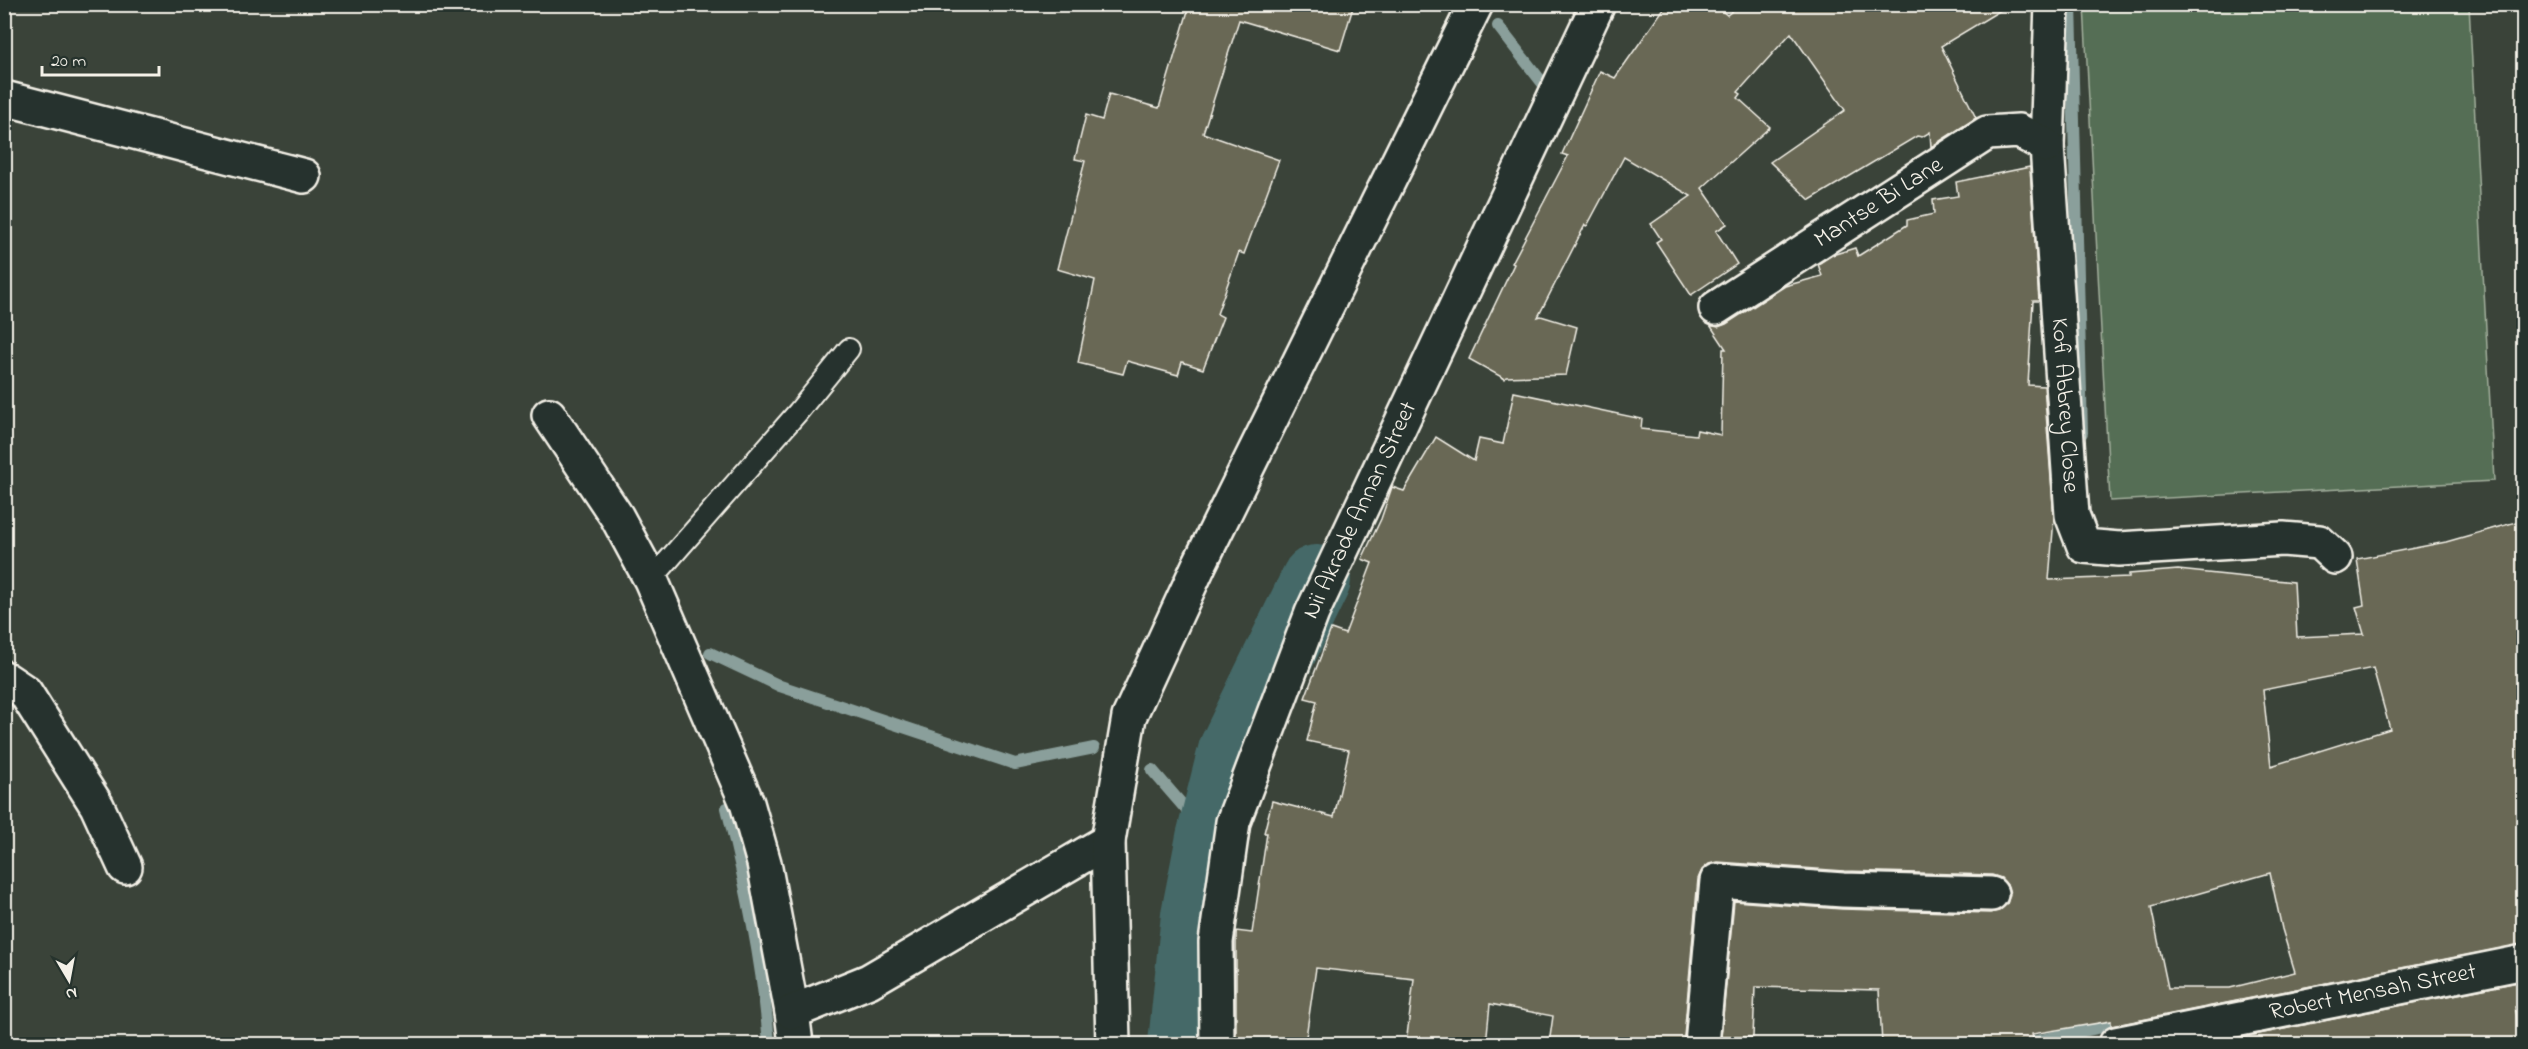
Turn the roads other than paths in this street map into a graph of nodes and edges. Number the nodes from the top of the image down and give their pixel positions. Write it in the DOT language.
graph roads {
  1 [pos="1476,4"];
  2 [pos="1598,4"];
  3 [pos="2052,4"];
  4 [pos="4,98"];
  5 [pos="2047,146"];
  6 [pos="304,176"];
  7 [pos="1716,308"];
  8 [pos="849,349"];
  9 [pos="549,415"];
  10 [pos="2335,557"];
  11 [pos="651,580"];
  12 [pos="4,678"];
  13 [pos="1108,841"];
  14 [pos="125,867"];
  15 [pos="1991,894"];
  16 [pos="2523,962"];
  17 [pos="792,1012"];
  18 [pos="796,1044"];
  19 [pos="1113,1044"];
  20 [pos="1217,1044"];
  21 [pos="1702,1044"];
  22 [pos="2116,1044"];
  1 -- 13 [label="street"];
  2 -- 20 [label="street, Nii Akrade Annan Street"];
  3 -- 5 [label="street, Kofi Abbrey Close"];
  4 -- 6 [label="street"];
  5 -- 7 [label="street, Mantse Bi Lane"];
  5 -- 10 [label="street, Kofi Abbrey Close"];
  8 -- 11 [label="lane"];
  9 -- 11 [label="street"];
  11 -- 17 [label="street"];
  12 -- 14 [label="street"];
  13 -- 17 [label="street"];
  13 -- 19 [label="street"];
  15 -- 21 [label="street"];
  16 -- 22 [label="street, Robert Mensah Street"];
  17 -- 18 [label="street"];
}
